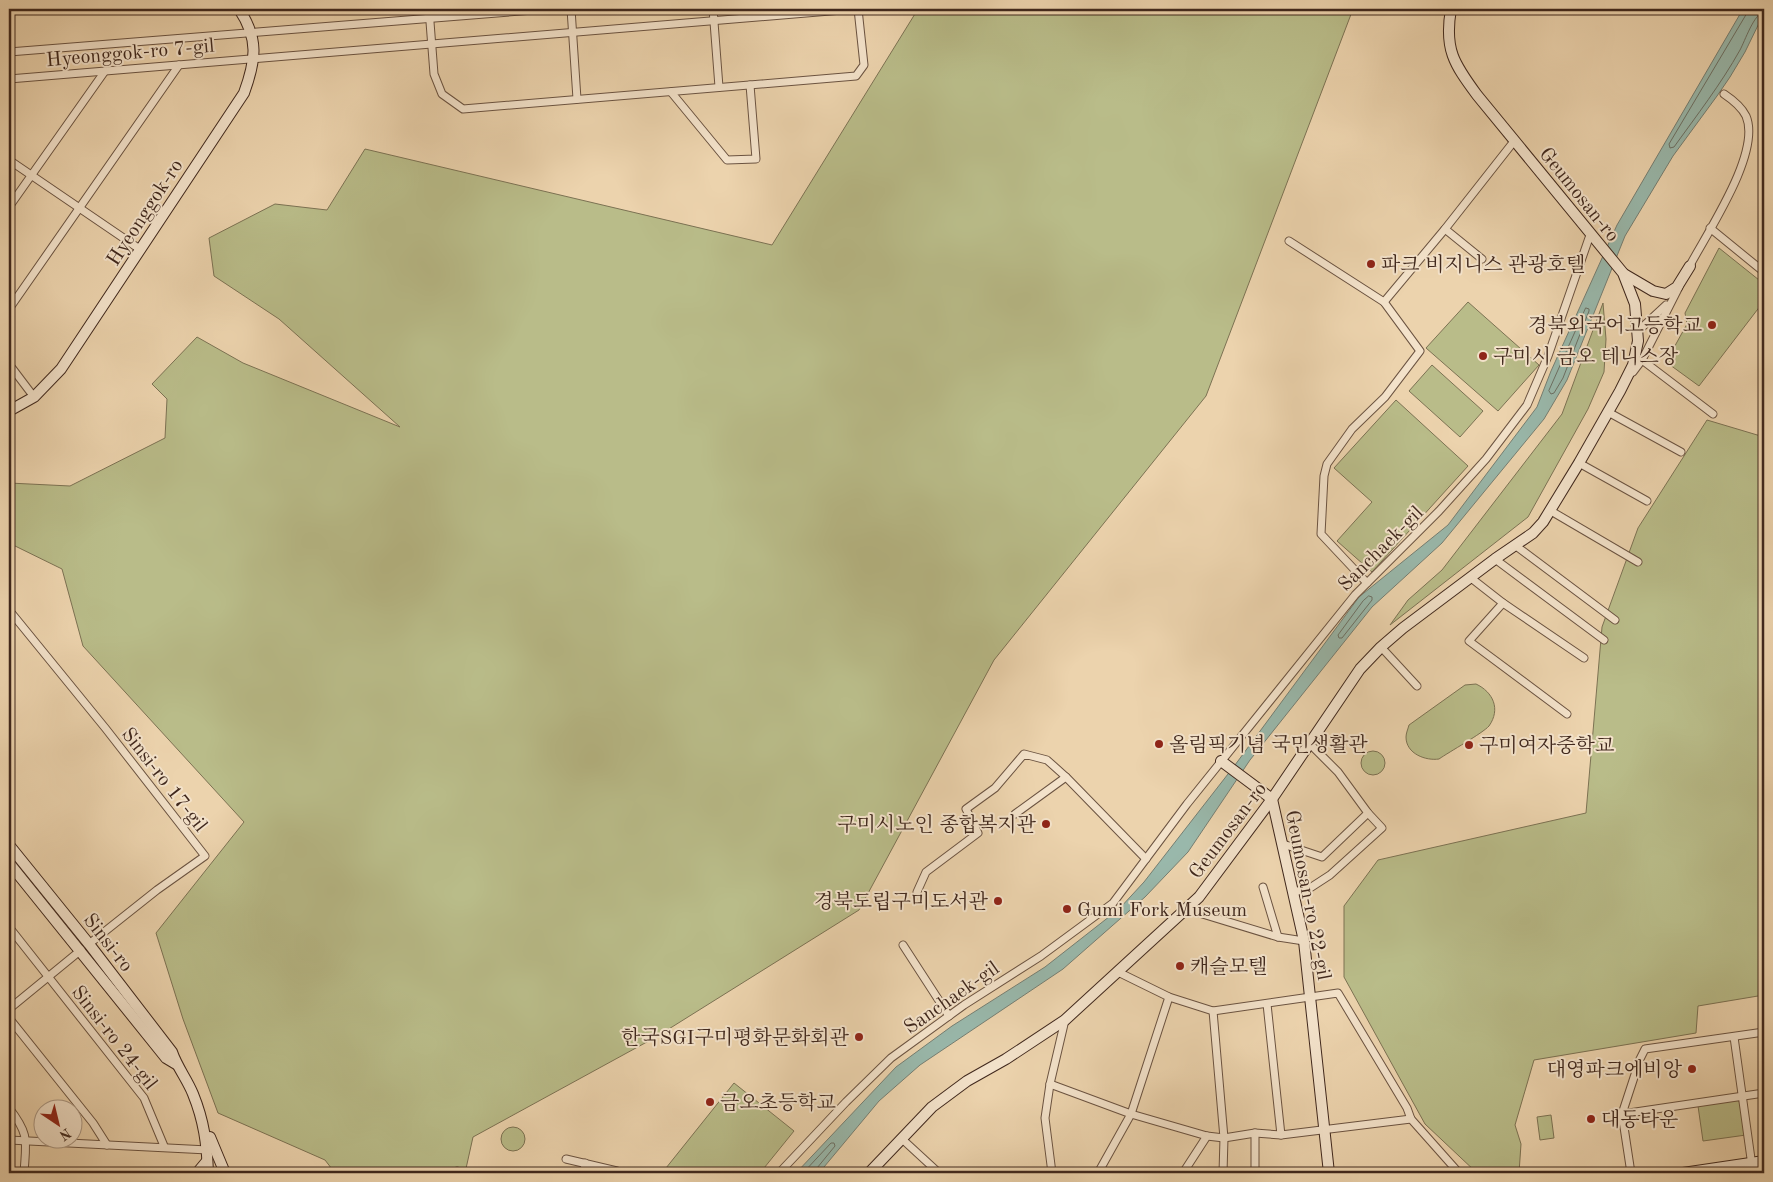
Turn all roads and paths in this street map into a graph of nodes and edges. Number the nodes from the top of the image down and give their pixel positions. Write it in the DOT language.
graph roads {
  1 [pos="239,9"];
  2 [pos="429,9"];
  3 [pos="546,9"];
  4 [pos="571,9"];
  5 [pos="713,9"];
  6 [pos="854,9"];
  7 [pos="858,9"];
  8 [pos="1451,9"];
  9 [pos="430,18"];
  10 [pos="714,20"];
  11 [pos="572,32"];
  12 [pos="252,33"];
  13 [pos="431,44"];
  14 [pos="9,52"];
  15 [pos="254,58"];
  16 [pos="178,65"];
  17 [pos="105,71"];
  18 [pos="9,78"];
  19 [pos="750,85"];
  20 [pos="719,87"];
  21 [pos="671,92"];
  22 [pos="1724,94"];
  23 [pos="577,99"];
  24 [pos="1515,140"];
  25 [pos="9,160"];
  26 [pos="31,175"];
  27 [pos="9,207"];
  28 [pos="79,208"];
  29 [pos="1710,228"];
  30 [pos="1445,229"];
  31 [pos="1590,235"];
  32 [pos="1289,241"];
  33 [pos="141,250"];
  34 [pos="1482,259"];
  35 [pos="1690,266"];
  36 [pos="1764,272"];
  37 [pos="1623,273"];
  38 [pos="1678,289"];
  39 [pos="1384,302"];
  40 [pos="9,309"];
  41 [pos="1637,332"];
  42 [pos="1642,360"];
  43 [pos="9,364"];
  44 [pos="1620,391"];
  45 [pos="34,397"];
  46 [pos="9,411"];
  47 [pos="1608,412"];
  48 [pos="1714,414"];
  49 [pos="1681,452"];
  50 [pos="1579,463"];
  51 [pos="1646,501"];
  52 [pos="1551,511"];
  53 [pos="1516,546"];
  54 [pos="1495,559"];
  55 [pos="1638,562"];
  56 [pos="1471,578"];
  57 [pos="1367,583"];
  58 [pos="1503,603"];
  59 [pos="9,610"];
  60 [pos="1615,620"];
  61 [pos="1604,640"];
  62 [pos="1381,647"];
  63 [pos="1584,658"];
  64 [pos="1417,686"];
  65 [pos="1567,714"];
  66 [pos="1310,744"];
  67 [pos="1221,761"];
  68 [pos="1066,778"];
  69 [pos="1272,799"];
  70 [pos="1368,813"];
  71 [pos="1015,814"];
  72 [pos="1283,844"];
  73 [pos="9,845"];
  74 [pos="1146,859"];
  75 [pos="9,863"];
  76 [pos="1263,887"];
  77 [pos="917,892"];
  78 [pos="1294,892"];
  79 [pos="1186,909"];
  80 [pos="9,927"];
  81 [pos="1278,937"];
  82 [pos="1304,941"];
  83 [pos="903,945"];
  84 [pos="85,947"];
  85 [pos="1118,972"];
  86 [pos="48,977"];
  87 [pos="1168,997"];
  88 [pos="1311,997"];
  89 [pos="1268,1004"];
  90 [pos="9,1009"];
  91 [pos="1213,1012"];
  92 [pos="949,1016"];
  93 [pos="9,1018"];
  94 [pos="1065,1020"];
  95 [pos="1764,1032"];
  96 [pos="1734,1037"];
  97 [pos="1050,1084"];
  98 [pos="1764,1093"];
  99 [pos="1742,1096"];
  100 [pos="9,1108"];
  101 [pos="1131,1114"];
  102 [pos="1622,1114"];
  103 [pos="201,1115"];
  104 [pos="1411,1119"];
  105 [pos="1326,1129"];
  106 [pos="1255,1133"];
  107 [pos="1281,1135"];
  108 [pos="1207,1136"];
  109 [pos="901,1138"];
  110 [pos="1224,1138"];
  111 [pos="9,1140"];
  112 [pos="26,1141"];
  113 [pos="107,1145"];
  114 [pos="164,1146"];
  115 [pos="208,1150"];
  116 [pos="566,1159"];
  117 [pos="207,1161"];
  118 [pos="1764,1161"];
  119 [pos="584,1164"];
  120 [pos="1752,1168"];
  121 [pos="617,1171"];
  122 [pos="781,1172"];
  123 [pos="1051,1172"];
  124 [pos="24,1173"];
  125 [pos="197,1173"];
  126 [pos="208,1173"];
  127 [pos="225,1173"];
  128 [pos="584,1173"];
  129 [pos="869,1173"];
  130 [pos="939,1173"];
  131 [pos="1098,1173"];
  132 [pos="1183,1173"];
  133 [pos="1223,1173"];
  134 [pos="1255,1173"];
  135 [pos="1329,1173"];
  136 [pos="1459,1173"];
  137 [pos="1631,1173"];
  138 [pos="1683,1173"];
  1 -- 12 [label="street, Hyeonggok-ro"];
  2 -- 9 [label="street"];
  3 -- 9 [label="street"];
  4 -- 11 [label="street"];
  5 -- 10 [label="street"];
  6 -- 10 [label="street, Hyeonggok-ro 7-gil"];
  7 -- 19 [label="street"];
  8 -- 24 [label="street, Geumosan-ro"];
  9 -- 12 [label="street"];
  9 -- 13 [label="street"];
  10 -- 11 [label="street, Hyeonggok-ro 7-gil"];
  10 -- 20 [label="street"];
  11 -- 13 [label="street, Hyeonggok-ro 7-gil"];
  11 -- 23 [label="street"];
  12 -- 14 [label="street"];
  12 -- 15 [label="street, Hyeonggok-ro"];
  13 -- 15 [label="street, Hyeonggok-ro 7-gil"];
  13 -- 23 [label="street"];
  15 -- 16 [label="street, Hyeonggok-ro 7-gil"];
  15 -- 33 [label="street, Hyeonggok-ro"];
  16 -- 17 [label="street, Hyeonggok-ro 7-gil"];
  16 -- 28 [label="street"];
  17 -- 18 [label="street, Hyeonggok-ro 7-gil"];
  17 -- 26 [label="street"];
  19 -- 20 [label="street"];
  19 -- 21 [label="street"];
  20 -- 21 [label="street"];
  21 -- 23 [label="street"];
  22 -- 29 [label="street"];
  24 -- 30 [label="street"];
  24 -- 31 [label="street, Geumosan-ro"];
  25 -- 26 [label="street"];
  26 -- 27 [label="street"];
  26 -- 28 [label="street"];
  28 -- 33 [label="street"];
  28 -- 40 [label="street"];
  29 -- 35 [label="street"];
  29 -- 36 [label="street"];
  30 -- 34 [label="street"];
  30 -- 39 [label="street"];
  31 -- 37 [label="street, Geumosan-ro"];
  31 -- 57 [label="street, Sanchaek-gil"];
  32 -- 39 [label="street"];
  33 -- 45 [label="street, Hyeonggok-ro"];
  35 -- 37 [label="street"];
  35 -- 38 [label="street"];
  37 -- 41 [label="street, Geumosan-ro"];
  38 -- 41 [label="street"];
  38 -- 42 [label="street"];
  39 -- 57 [label="street"];
  41 -- 44 [label="street, Geumosan-ro"];
  42 -- 44 [label="street"];
  42 -- 48 [label="street"];
  43 -- 45 [label="street"];
  44 -- 47 [label="street, Geumosan-ro"];
  45 -- 46 [label="street, Hyeonggok-ro"];
  47 -- 49 [label="street"];
  47 -- 50 [label="street, Geumosan-ro"];
  50 -- 51 [label="street"];
  50 -- 52 [label="street, Geumosan-ro"];
  52 -- 53 [label="street, Geumosan-ro"];
  52 -- 55 [label="street"];
  53 -- 54 [label="street, Geumosan-ro"];
  53 -- 60 [label="street"];
  54 -- 56 [label="street, Geumosan-ro"];
  54 -- 61 [label="street"];
  56 -- 58 [label="street"];
  56 -- 62 [label="street, Geumosan-ro"];
  57 -- 67 [label="street, Sanchaek-gil"];
  58 -- 63 [label="street"];
  58 -- 65 [label="street"];
  59 -- 84 [label="street, Sinsi-ro 17-gil"];
  62 -- 64 [label="street"];
  62 -- 66 [label="street, Geumosan-ro"];
  66 -- 69 [label="street, Geumosan-ro"];
  66 -- 70 [label="street"];
  67 -- 69 [label="street"];
  67 -- 74 [label="street, Sanchaek-gil"];
  68 -- 71 [label="street"];
  68 -- 74 [label="street"];
  68 -- 77 [label="street"];
  69 -- 72 [label="street, Geumosan-ro 22-gil"];
  69 -- 79 [label="street, Geumosan-ro"];
  70 -- 72 [label="street"];
  70 -- 78 [label="street"];
  72 -- 78 [label="street, Geumosan-ro 22-gil"];
  73 -- 84 [label="street, Sinsi-ro"];
  74 -- 92 [label="street, Sanchaek-gil"];
  75 -- 84 [label="street, Sinsi-ro"];
  76 -- 81 [label="street"];
  78 -- 82 [label="street, Geumosan-ro 22-gil"];
  79 -- 81 [label="street"];
  79 -- 85 [label="street, Geumosan-ro"];
  80 -- 86 [label="street"];
  81 -- 82 [label="street"];
  82 -- 88 [label="street, Geumosan-ro 22-gil"];
  83 -- 92 [label="street"];
  84 -- 86 [label="street, Sinsi-ro 24-gil"];
  84 -- 103 [label="street, Sinsi-ro"];
  85 -- 87 [label="street"];
  85 -- 94 [label="street, Geumosan-ro"];
  86 -- 90 [label="street, Sinsi-ro 24-gil"];
  86 -- 114 [label="street, Sinsi-ro 24-gil"];
  87 -- 91 [label="street"];
  87 -- 101 [label="street"];
  88 -- 89 [label="street"];
  88 -- 104 [label="street, Geumosan-ro 22-gil"];
  88 -- 105 [label="street, Geumosan-ro 22-gil"];
  89 -- 91 [label="street"];
  89 -- 107 [label="street"];
  91 -- 110 [label="street"];
  92 -- 122 [label="street, Sanchaek-gil"];
  93 -- 113 [label="street"];
  94 -- 97 [label="street"];
  94 -- 109 [label="street, Geumosan-ro"];
  95 -- 96 [label="street"];
  96 -- 99 [label="street"];
  96 -- 102 [label="street"];
  97 -- 101 [label="street"];
  97 -- 123 [label="street"];
  98 -- 99 [label="street"];
  99 -- 102 [label="street"];
  99 -- 120 [label="street"];
  100 -- 112 [label="street"];
  101 -- 108 [label="street"];
  101 -- 131 [label="street"];
  102 -- 137 [label="street"];
  103 -- 115 [label="street, Sinsi-ro"];
  103 -- 127 [label="street"];
  104 -- 105 [label="street"];
  104 -- 136 [label="street, Geumosan-ro 22-gil"];
  105 -- 107 [label="street"];
  105 -- 135 [label="street, Geumosan-ro 22-gil"];
  106 -- 107 [label="street"];
  106 -- 110 [label="street"];
  106 -- 134 [label="street"];
  108 -- 110 [label="street"];
  108 -- 132 [label="street"];
  109 -- 129 [label="street, Geumosan-ro"];
  109 -- 130 [label="street"];
  110 -- 133 [label="street"];
  111 -- 112 [label="street"];
  112 -- 113 [label="street"];
  112 -- 124 [label="street"];
  113 -- 114 [label="street"];
  114 -- 115 [label="street"];
  115 -- 117 [label="street, Sinsi-ro"];
  116 -- 119 [label="street"];
  117 -- 125 [label="street"];
  117 -- 126 [label="street, Sinsi-ro"];
  118 -- 120 [label="street"];
  119 -- 121 [label="street"];
  119 -- 128 [label="street"];
  120 -- 138 [label="street"];
}
